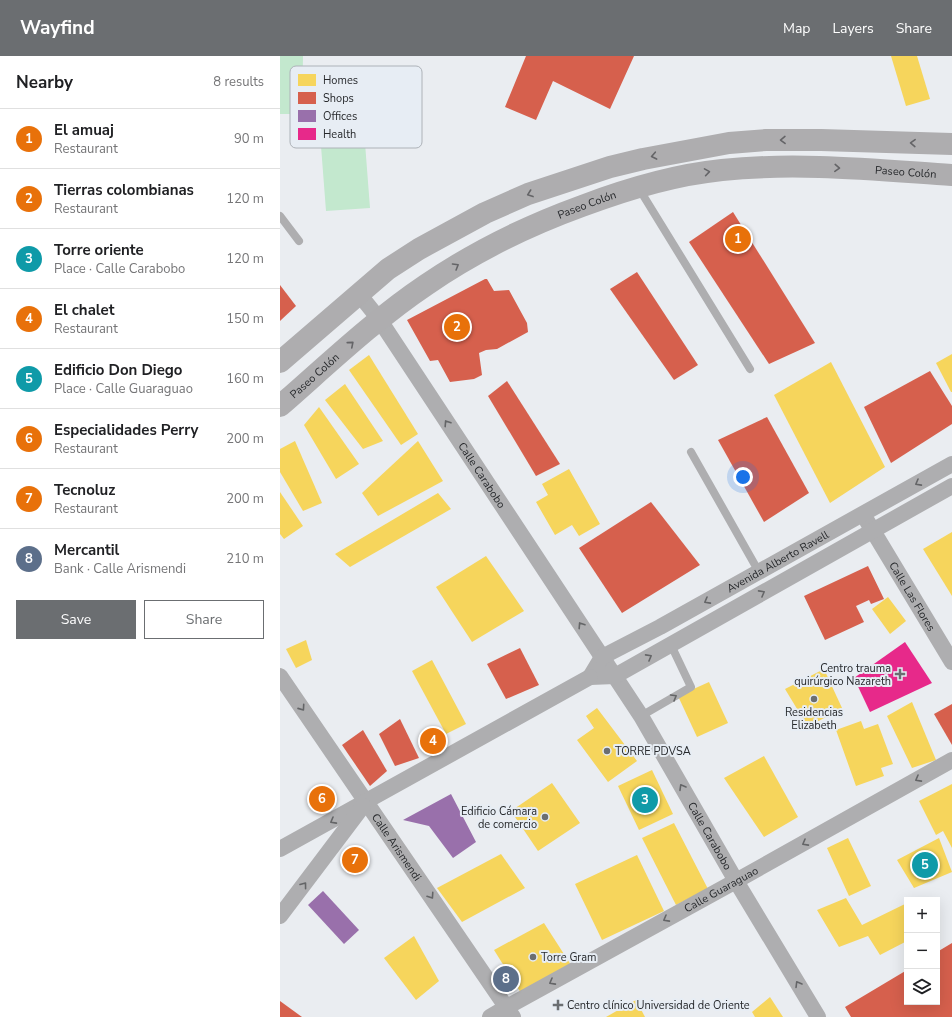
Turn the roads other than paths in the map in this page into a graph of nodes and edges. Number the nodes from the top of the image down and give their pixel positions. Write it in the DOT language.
graph roads {
  1 [pos="952,144"];
  2 [pos="679,164"];
  3 [pos="952,175"];
  4 [pos="637,187"];
  5 [pos="280,216"];
  6 [pos="299,241"];
  7 [pos="359,294"];
  8 [pos="379,319"];
  9 [pos="280,362"];
  10 [pos="750,369"];
  11 [pos="280,406"];
  12 [pos="691,452"];
  13 [pos="952,464"];
  14 [pos="952,486"];
  15 [pos="863,514"];
  16 [pos="873,531"];
  17 [pos="759,572"];
  18 [pos="670,645"];
  19 [pos="602,657"];
  20 [pos="952,662"];
  21 [pos="280,676"];
  22 [pos="614,676"];
  23 [pos="590,677"];
  24 [pos="641,716"];
  25 [pos="952,760"];
  26 [pos="367,802"];
  27 [pos="280,850"];
  28 [pos="736,881"];
  29 [pos="280,916"];
  30 [pos="510,1012"];
  31 [pos="490,1017"];
  32 [pos="818,1017"];
  1 -- 2 [label="street, Paseo Colón, one-way"];
  2 -- 3 [label="street, Paseo Colón, one-way"];
  2 -- 4 [label="street, Paseo Colón"];
  2 -- 7 [label="street, Paseo Colón, one-way"];
  8 -- 4 [label="street, Paseo Colón, one-way"];
  4 -- 10 [label="lane"];
  5 -- 6 [label="lane"];
  7 -- 8 [label="street, Calle Carabobo"];
  7 -- 9 [label="street, Paseo Colón"];
  11 -- 8 [label="street, Paseo Colón, one-way"];
  19 -- 8 [label="street, Calle Carabobo, one-way"];
  12 -- 17 [label="lane"];
  13 -- 15 [label="street, Avenida Alberto Ravell, one-way"];
  14 -- 16 [label="street, Avenida Alberto Ravell"];
  15 -- 16 [label="street, Calle Las Flores"];
  15 -- 17 [label="street, Avenida Alberto Ravell"];
  18 -- 16 [label="street, Avenida Alberto Ravell, one-way"];
  16 -- 20 [label="street, Calle Las Flores"];
  17 -- 19 [label="street, Avenida Alberto Ravell, one-way"];
  22 -- 18 [label="street, Avenida Alberto Ravell, one-way"];
  24 -- 18 [label="lane, one-way"];
  19 -- 22 [label="street, Calle Carabobo"];
  19 -- 23 [label="street"];
  21 -- 26 [label="street, Calle Arismendi, one-way"];
  22 -- 23 [label="street"];
  22 -- 24 [label="street, Calle Carabobo"];
  23 -- 26 [label="street"];
  28 -- 24 [label="street, Calle Carabobo, one-way"];
  25 -- 28 [label="street, Calle Guaraguao, one-way"];
  26 -- 27 [label="street, one-way"];
  29 -- 26 [label="street, one-way"];
  26 -- 30 [label="street, Calle Arismendi, one-way"];
  28 -- 30 [label="street, Calle Guaraguao, one-way"];
  32 -- 28 [label="street, Calle Carabobo, one-way"];
  30 -- 31 [label="street, Calle Guaraguao"];
}
